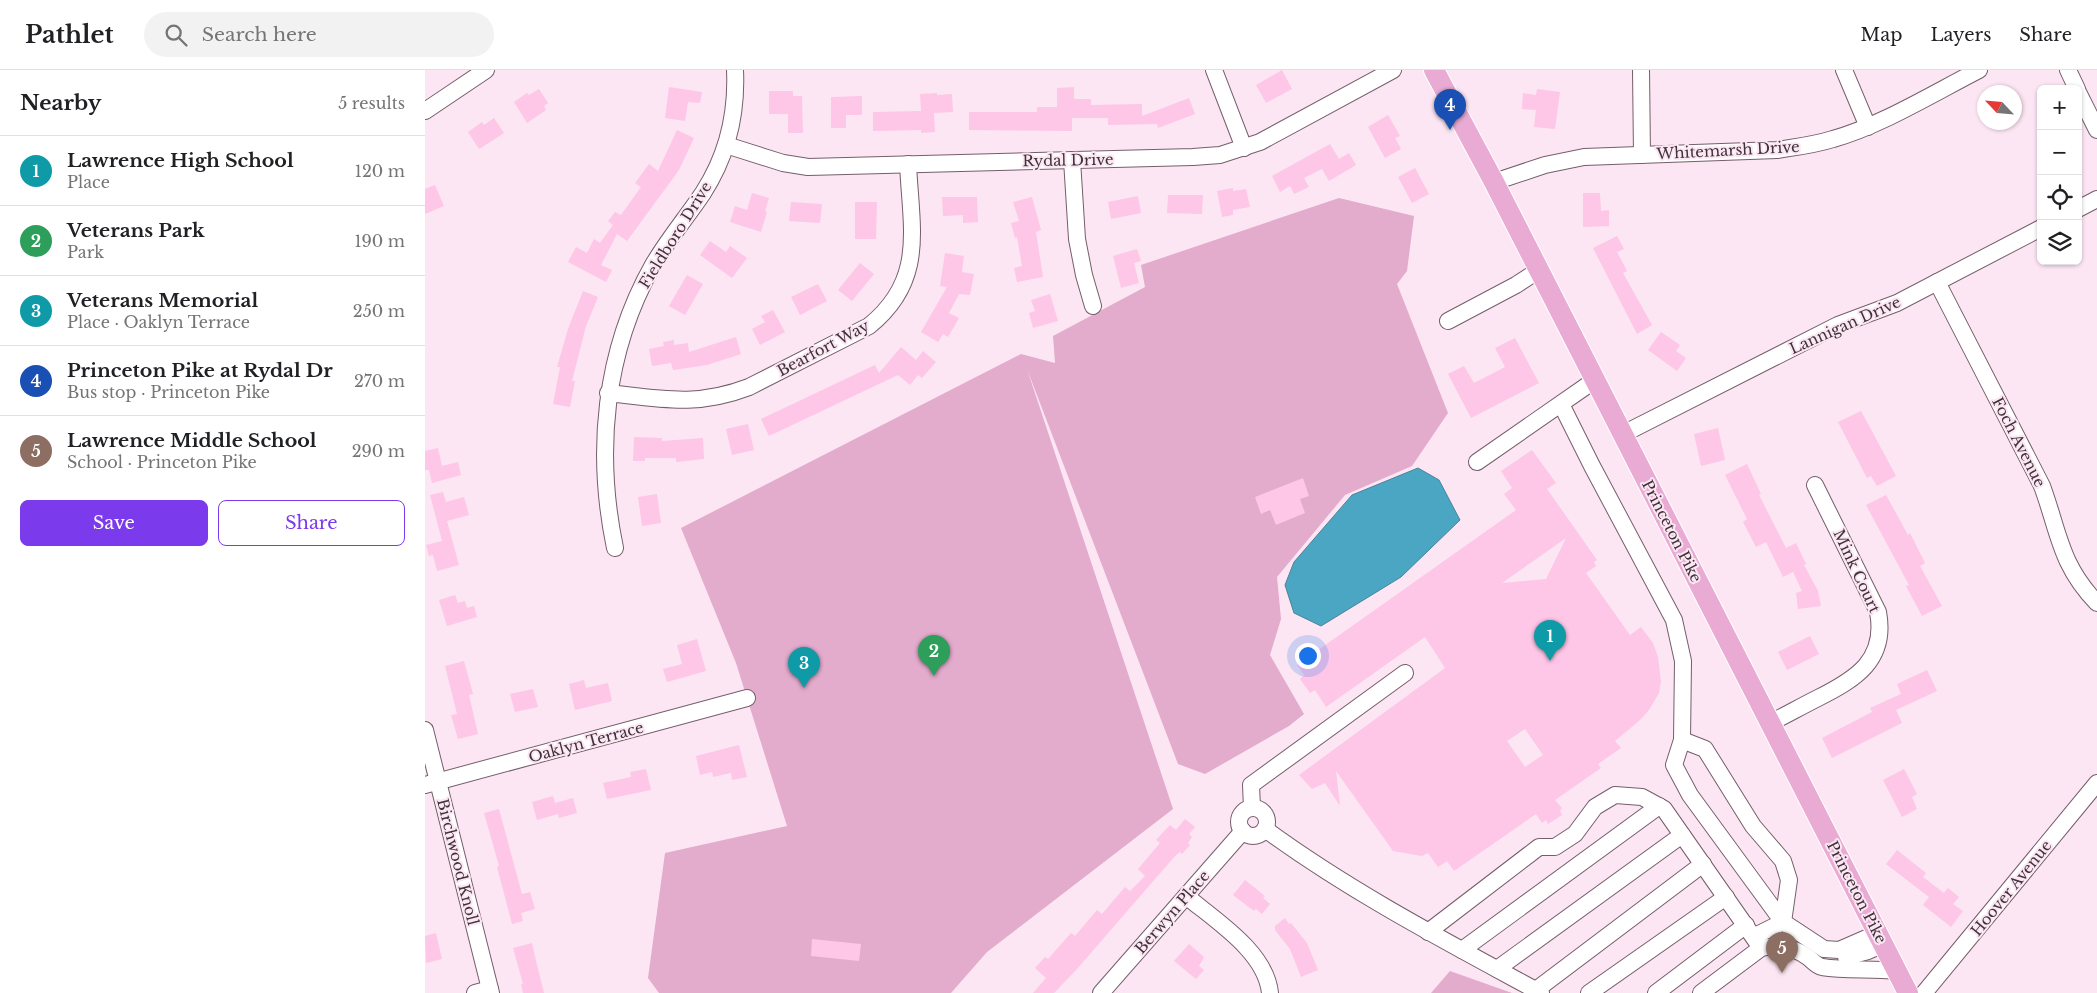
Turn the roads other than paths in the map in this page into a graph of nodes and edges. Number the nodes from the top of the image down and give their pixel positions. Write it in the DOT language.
graph roads {
  1 [pos="486,70"];
  2 [pos="735,70"];
  3 [pos="1214,70"];
  4 [pos="1393,70"];
  5 [pos="1434,70"];
  6 [pos="1641,70"];
  7 [pos="1844,70"];
  8 [pos="1979,70"];
  9 [pos="2068,70"];
  10 [pos="2076,85"];
  11 [pos="2082,98"];
  12 [pos="425,111"];
  13 [pos="1867,126"];
  14 [pos="2097,130"];
  15 [pos="726,145"];
  16 [pos="1244,148"];
  17 [pos="1643,155"];
  18 [pos="1072,160"];
  19 [pos="908,164"];
  20 [pos="1494,182"];
  21 [pos="2097,199"];
  22 [pos="2082,207"];
  23 [pos="2037,230"];
  24 [pos="1539,270"];
  25 [pos="1937,282"];
  26 [pos="1093,306"];
  27 [pos="1448,320"];
  28 [pos="1595,380"];
  29 [pos="608,393"];
  30 [pos="1561,404"];
  31 [pos="1623,434"];
  32 [pos="1477,462"];
  33 [pos="1815,484"];
  34 [pos="615,548"];
  35 [pos="2097,603"];
  36 [pos="1405,673"];
  37 [pos="747,698"];
  38 [pos="1770,723"];
  39 [pos="425,730"];
  40 [pos="1682,740"];
  41 [pos="431,783"];
  42 [pos="2097,783"];
  43 [pos="1659,806"];
  44 [pos="1252,808"];
  45 [pos="1265,829"];
  46 [pos="1682,835"];
  47 [pos="1238,837"];
  48 [pos="1703,864"];
  49 [pos="1186,896"];
  50 [pos="1726,897"];
  51 [pos="1783,922"];
  52 [pos="1428,932"];
  53 [pos="1754,936"];
  54 [pos="1881,938"];
  55 [pos="1462,950"];
  56 [pos="1809,958"];
  57 [pos="1497,969"];
  58 [pos="1897,971"];
  59 [pos="485,992"];
  60 [pos="1538,992"];
  61 [pos="1101,993"];
  62 [pos="1270,993"];
  63 [pos="1589,993"];
  64 [pos="1656,993"];
  65 [pos="1701,993"];
  66 [pos="1908,993"];
  67 [pos="1924,993"];
  1 -- 12 [label="street"];
  2 -- 15 [label="street, Fieldboro Drive"];
  3 -- 16 [label="street"];
  4 -- 16 [label="street, Rydal Drive"];
  5 -- 20 [label="main road, Princeton Pike"];
  6 -- 17 [label="street"];
  7 -- 13 [label="street"];
  8 -- 13 [label="street, Whitemarsh Drive"];
  9 -- 10 [label="street"];
  11 -- 14 [label="street"];
  13 -- 17 [label="street, Whitemarsh Drive"];
  15 -- 19 [label="street, Rydal Drive"];
  15 -- 29 [label="street, Fieldboro Drive"];
  16 -- 18 [label="street, Rydal Drive"];
  17 -- 20 [label="street, Whitemarsh Drive"];
  18 -- 19 [label="street, Rydal Drive"];
  18 -- 26 [label="street"];
  19 -- 29 [label="street, Bearfort Way"];
  20 -- 24 [label="main road, Princeton Pike"];
  21 -- 22 [label="street"];
  23 -- 25 [label="street, Lannigan Drive"];
  24 -- 27 [label="street"];
  24 -- 28 [label="main road, Princeton Pike"];
  25 -- 31 [label="street, Lannigan Drive"];
  25 -- 35 [label="street, Foch Avenue"];
  28 -- 30 [label="street"];
  28 -- 31 [label="main road, Princeton Pike"];
  29 -- 34 [label="street, Fieldboro Drive"];
  30 -- 32 [label="street"];
  30 -- 40 [label="street"];
  31 -- 38 [label="main road, Princeton Pike"];
  33 -- 38 [label="street, Mink Court"];
  36 -- 44 [label="street"];
  37 -- 41 [label="street, Oaklyn Terrace"];
  38 -- 54 [label="main road, Princeton Pike"];
  39 -- 41 [label="street, Birchwood Knoll"];
  40 -- 51 [label="street"];
  40 -- 51 [label="street"];
  41 -- 59 [label="street, Birchwood Knoll"];
  42 -- 67 [label="street, Hoover Avenue"];
  43 -- 46 [label="street"];
  43 -- 52 [label="street"];
  43 -- 55 [label="street"];
  44 -- 45 [label="street"];
  44 -- 47 [label="street"];
  45 -- 47 [label="street"];
  45 -- 52 [label="street"];
  46 -- 48 [label="street"];
  46 -- 57 [label="street"];
  47 -- 49 [label="street, Berwyn Place"];
  48 -- 50 [label="street"];
  48 -- 60 [label="street"];
  49 -- 61 [label="street, Berwyn Place"];
  49 -- 62 [label="street"];
  50 -- 53 [label="street"];
  50 -- 63 [label="street"];
  51 -- 53 [label="street"];
  51 -- 54 [label="street"];
  52 -- 55 [label="street"];
  53 -- 56 [label="street"];
  53 -- 64 [label="street"];
  53 -- 65 [label="street"];
  54 -- 56 [label="street"];
  54 -- 58 [label="main road, Princeton Pike"];
  55 -- 57 [label="street"];
  56 -- 58 [label="street"];
  57 -- 60 [label="street"];
  58 -- 66 [label="main road, Princeton Pike"];
}
